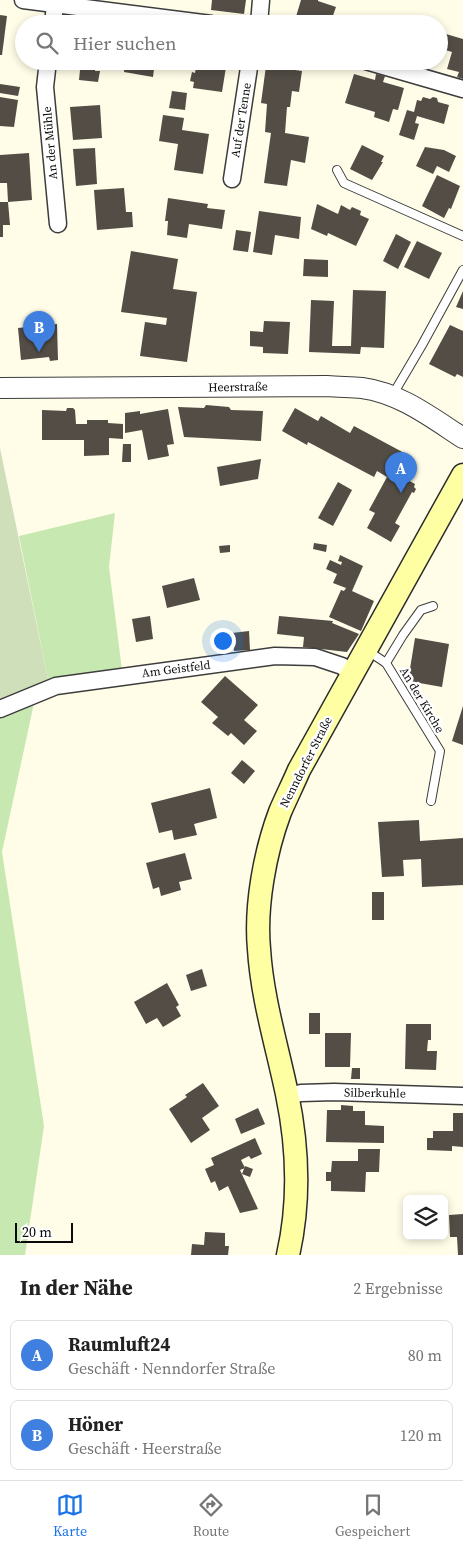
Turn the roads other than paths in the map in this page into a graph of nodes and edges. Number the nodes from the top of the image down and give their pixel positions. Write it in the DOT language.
graph roads {
  1 [pos="23,0"];
  2 [pos="260,0"];
  3 [pos="55,4"];
  4 [pos="54,15"];
  5 [pos="141,15"];
  6 [pos="259,15"];
  7 [pos="47,70"];
  8 [pos="249,70"];
  9 [pos="399,70"];
  10 [pos="463,89"];
  11 [pos="337,170"];
  12 [pos="232,179"];
  13 [pos="58,224"];
  14 [pos="463,236"];
  15 [pos="463,270"];
  16 [pos="0,388"];
  17 [pos="392,396"];
  18 [pos="463,438"];
  19 [pos="460,490"];
  20 [pos="433,606"];
  21 [pos="366,650"];
  22 [pos="386,663"];
  23 [pos="353,674"];
  24 [pos="0,709"];
  25 [pos="432,801"];
  26 [pos="287,1096"];
  27 [pos="463,1096"];
  28 [pos="288,1255"];
  1 -- 3 [label="street"];
  2 -- 6 [label="street"];
  3 -- 4 [label="street"];
  3 -- 5 [label="street"];
  7 -- 13 [label="street, An der Mühle"];
  8 -- 12 [label="street, Auf der Tenne"];
  9 -- 10 [label="street"];
  11 -- 14 [label="lane"];
  15 -- 17 [label="lane"];
  16 -- 17 [label="street, Heerstraße"];
  17 -- 18 [label="street, Heerstraße"];
  19 -- 21 [label="main road, Nenndorfer Straße"];
  20 -- 22 [label="lane"];
  21 -- 22 [label="lane, An der Kirche"];
  21 -- 23 [label="main road, Nenndorfer Straße"];
  22 -- 25 [label="lane, An der Kirche"];
  23 -- 24 [label="street, Am Geistfeld"];
  23 -- 26 [label="main road, Nenndorfer Straße"];
  26 -- 27 [label="street, Silberkuhle"];
  26 -- 28 [label="main road, Nenndorfer Straße"];
}
